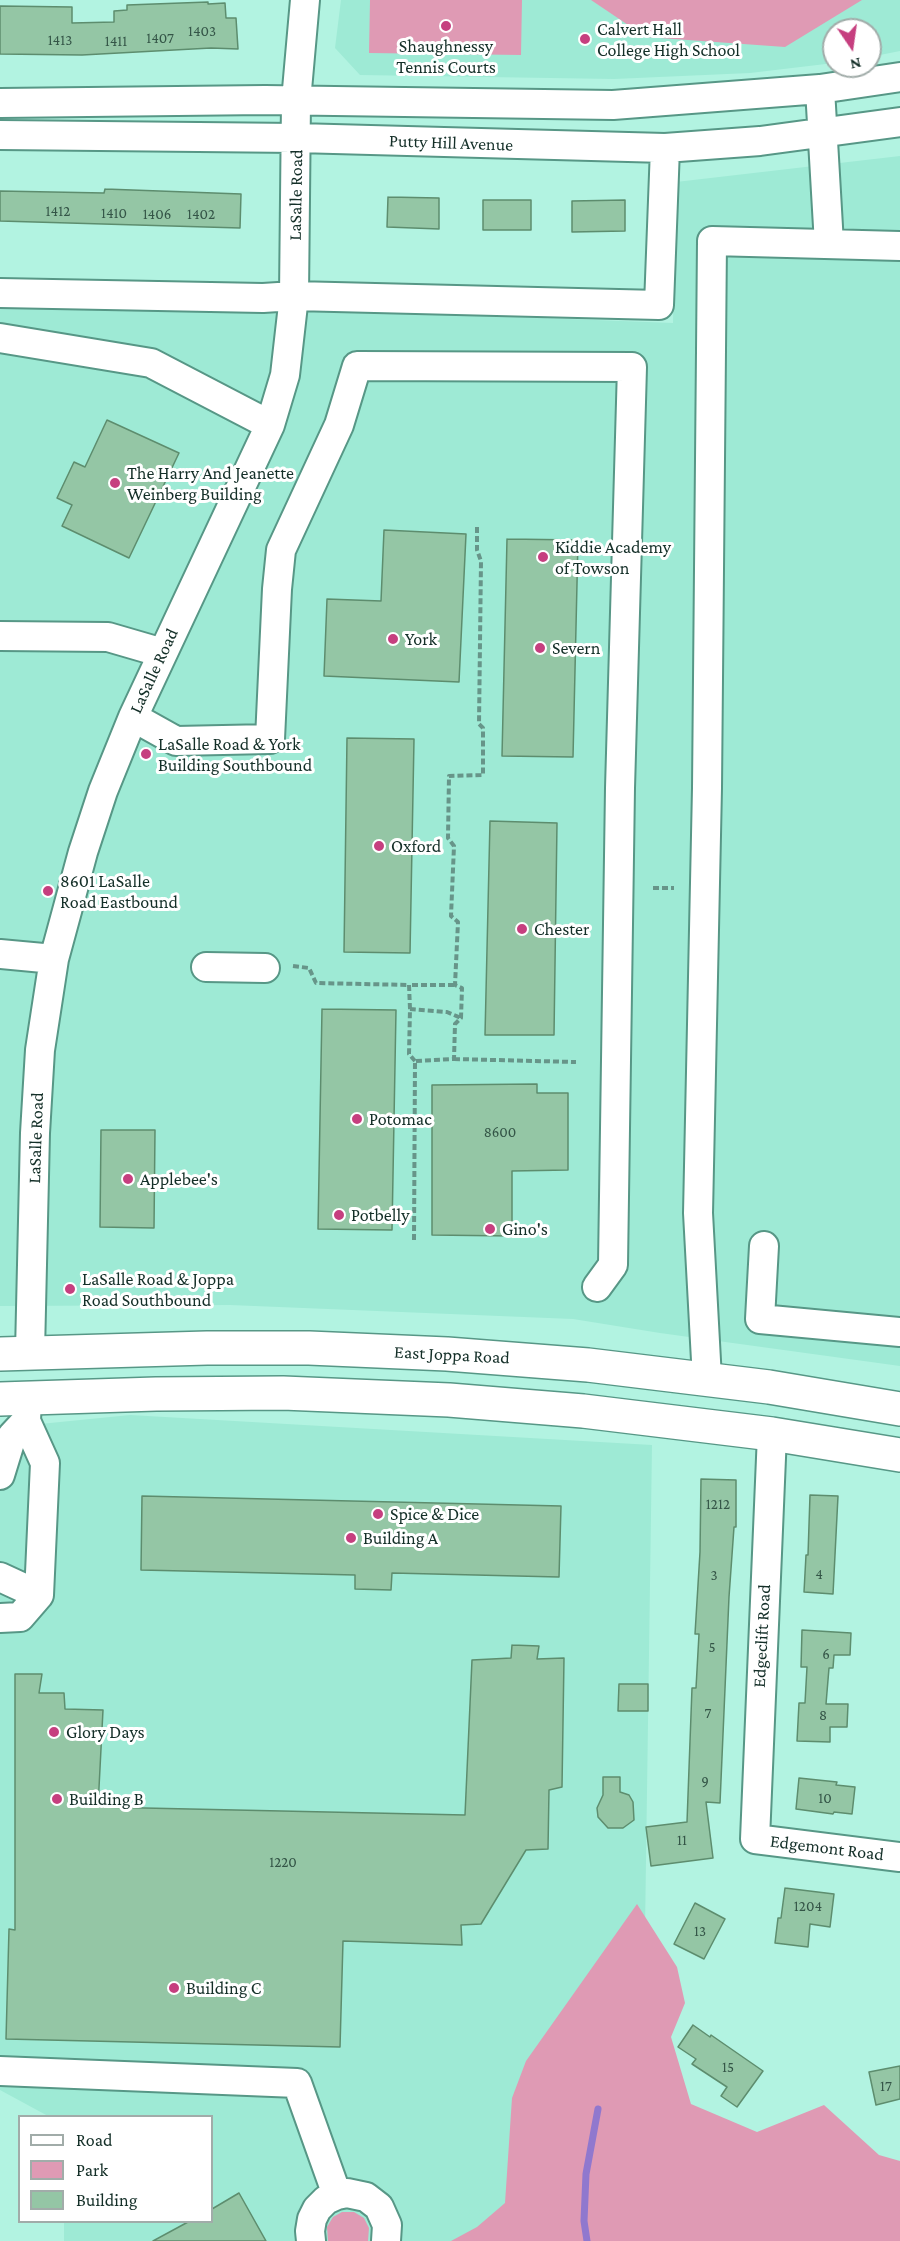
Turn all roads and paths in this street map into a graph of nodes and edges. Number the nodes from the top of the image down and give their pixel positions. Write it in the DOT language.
graph roads {
  1 [pos="305,0"];
  2 [pos="900,77"];
  3 [pos="820,89"];
  4 [pos="296,101"];
  5 [pos="0,103"];
  6 [pos="900,122"];
  7 [pos="822,134"];
  8 [pos="0,135"];
  9 [pos="297,138"];
  10 [pos="665,148"];
  11 [pos="829,244"];
  12 [pos="900,246"];
  13 [pos="0,293"];
  14 [pos="294,297"];
  15 [pos="0,338"];
  16 [pos="270,425"];
  17 [pos="477,524"];
  18 [pos="0,636"];
  19 [pos="163,653"];
  20 [pos="133,717"];
  21 [pos="653,888"];
  22 [pos="674,888"];
  23 [pos="0,954"];
  24 [pos="54,959"];
  25 [pos="293,966"];
  26 [pos="206,967"];
  27 [pos="265,968"];
  28 [pos="409,985"];
  29 [pos="455,985"];
  30 [pos="410,1009"];
  31 [pos="461,1018"];
  32 [pos="454,1059"];
  33 [pos="415,1061"];
  34 [pos="576,1062"];
  35 [pos="414,1240"];
  36 [pos="764,1246"];
  37 [pos="597,1287"];
  38 [pos="900,1332"];
  39 [pos="15,1353"];
  40 [pos="588,1365"];
  41 [pos="707,1379"];
  42 [pos="18,1406"];
  43 [pos="900,1409"];
  44 [pos="583,1411"];
  45 [pos="772,1434"];
  46 [pos="900,1455"];
  47 [pos="0,1475"];
  48 [pos="0,1577"];
  49 [pos="39,1595"];
  50 [pos="0,1618"];
  51 [pos="755,1839"];
  52 [pos="900,1857"];
  53 [pos="0,2071"];
  54 [pos="337,2194"];
  55 [pos="311,2241"];
  56 [pos="386,2241"];
  1 -- 4 [label="street, LaSalle Road"];
  2 -- 3 [label="street"];
  3 -- 4 [label="street"];
  3 -- 7 [label="street"];
  4 -- 5 [label="street"];
  4 -- 9 [label="street, LaSalle Road"];
  6 -- 7 [label="street, Putty Hill Avenue"];
  7 -- 10 [label="street, Putty Hill Avenue"];
  7 -- 11 [label="street"];
  8 -- 9 [label="street, Putty Hill Avenue"];
  9 -- 10 [label="street, Putty Hill Avenue"];
  9 -- 14 [label="street, LaSalle Road"];
  10 -- 14 [label="street"];
  11 -- 12 [label="street"];
  11 -- 41 [label="street"];
  13 -- 14 [label="street"];
  14 -- 16 [label="street, LaSalle Road"];
  15 -- 16 [label="street"];
  16 -- 19 [label="street, LaSalle Road"];
  17 -- 29 [label="path"];
  18 -- 19 [label="street"];
  19 -- 20 [label="street, LaSalle Road"];
  20 -- 24 [label="street, LaSalle Road"];
  20 -- 37 [label="street"];
  21 -- 22 [label="path"];
  23 -- 24 [label="street"];
  24 -- 39 [label="street, LaSalle Road"];
  25 -- 28 [label="path"];
  26 -- 27 [label="street"];
  28 -- 29 [label="path"];
  28 -- 30 [label="path"];
  29 -- 31 [label="path"];
  30 -- 31 [label="path"];
  30 -- 33 [label="path"];
  31 -- 32 [label="path"];
  32 -- 33 [label="path"];
  32 -- 34 [label="path"];
  33 -- 35 [label="path"];
  36 -- 38 [label="street"];
  39 -- 40 [label="main road, East Joppa Road"];
  39 -- 42 [label="main road"];
  40 -- 41 [label="main road, East Joppa Road"];
  40 -- 44 [label="main road"];
  41 -- 43 [label="main road, East Joppa Road"];
  42 -- 44 [label="main road"];
  42 -- 47 [label="street"];
  42 -- 49 [label="street"];
  44 -- 45 [label="main road"];
  45 -- 46 [label="main road"];
  45 -- 51 [label="street, Edgeclift Road"];
  48 -- 49 [label="street"];
  49 -- 50 [label="street"];
  51 -- 52 [label="street, Edgemont Road"];
  53 -- 54 [label="street"];
  54 -- 55 [label="street"];
  54 -- 56 [label="street"];
}
